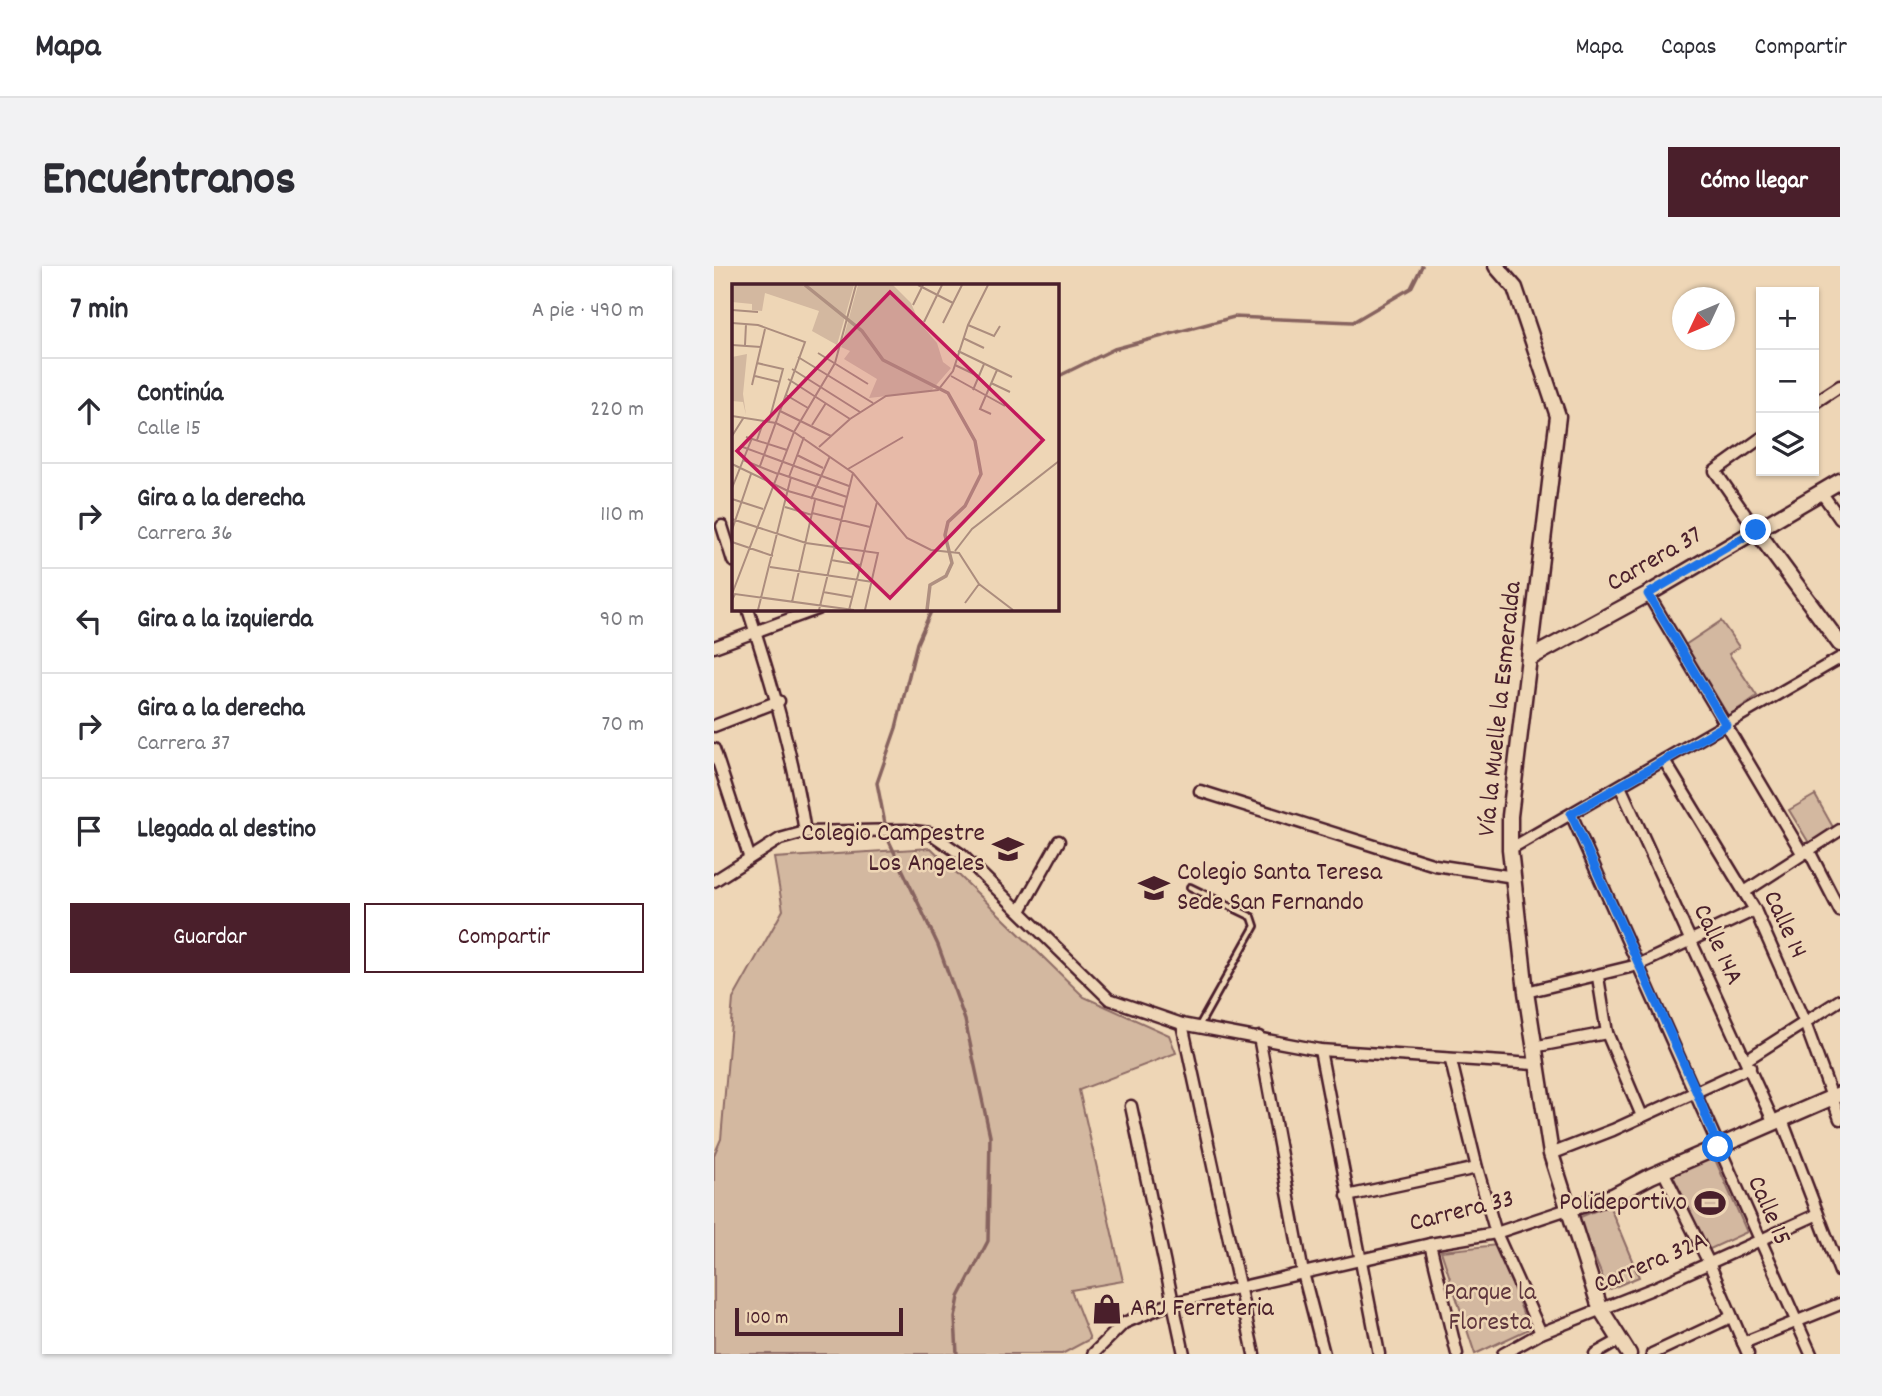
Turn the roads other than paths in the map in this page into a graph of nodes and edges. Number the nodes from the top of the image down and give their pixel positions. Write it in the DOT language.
graph roads {
  1 [pos="1496,266"];
  2 [pos="1839,387"];
  3 [pos="1819,400"];
  4 [pos="1756,441"];
  5 [pos="1840,481"];
  6 [pos="1821,492"];
  7 [pos="1840,519"];
  8 [pos="722,526"];
  9 [pos="1756,530"];
  10 [pos="732,558"];
  11 [pos="1648,594"];
  12 [pos="749,611"];
  13 [pos="812,611"];
  14 [pos="756,632"];
  15 [pos="1840,644"];
  16 [pos="714,647"];
  17 [pos="1530,658"];
  18 [pos="1840,658"];
  19 [pos="779,701"];
  20 [pos="1726,725"];
  21 [pos="714,726"];
  22 [pos="714,750"];
  23 [pos="1664,760"];
  24 [pos="1620,786"];
  25 [pos="1200,791"];
  26 [pos="1571,814"];
  27 [pos="1840,830"];
  28 [pos="805,832"];
  29 [pos="1059,841"];
  30 [pos="1510,849"];
  31 [pos="1805,851"];
  32 [pos="749,856"];
  33 [pos="1514,877"];
  34 [pos="714,881"];
  35 [pos="1190,887"];
  36 [pos="1746,891"];
  37 [pos="1755,910"];
  38 [pos="1020,911"];
  39 [pos="1840,911"];
  40 [pos="1691,938"];
  41 [pos="1638,965"];
  42 [pos="1598,976"];
  43 [pos="1526,992"];
  44 [pos="1840,1000"];
  45 [pos="1805,1023"];
  46 [pos="1182,1024"];
  47 [pos="1199,1026"];
  48 [pos="1607,1033"];
  49 [pos="1259,1037"];
  50 [pos="1533,1046"];
  51 [pos="1320,1050"];
  52 [pos="1451,1061"];
  53 [pos="1535,1064"];
  54 [pos="1748,1064"];
  55 [pos="1697,1093"];
  56 [pos="1836,1096"];
  57 [pos="1131,1106"];
  58 [pos="1642,1116"];
  59 [pos="1840,1119"];
  60 [pos="1778,1122"];
  61 [pos="1718,1147"];
  62 [pos="1551,1154"];
  63 [pos="1476,1168"];
  64 [pos="1663,1171"];
  65 [pos="1347,1196"];
  66 [pos="1568,1209"];
  67 [pos="1816,1214"];
  68 [pos="1496,1233"];
  69 [pos="1758,1239"];
  70 [pos="1430,1244"];
  71 [pos="1359,1260"];
  72 [pos="1709,1263"];
  73 [pos="1840,1272"];
  74 [pos="1303,1273"];
  75 [pos="1238,1288"];
  76 [pos="1172,1303"];
  77 [pos="1840,1304"];
  78 [pos="1601,1308"];
  79 [pos="1731,1317"];
  80 [pos="1795,1324"];
  81 [pos="1541,1332"];
  82 [pos="1620,1340"];
  83 [pos="1743,1343"];
  84 [pos="1093,1354"];
  85 [pos="1184,1354"];
  86 [pos="1254,1354"];
  87 [pos="1324,1354"];
  88 [pos="1379,1354"];
  89 [pos="1457,1354"];
  90 [pos="1503,1354"];
  91 [pos="1595,1354"];
  92 [pos="1629,1354"];
  93 [pos="1652,1354"];
  94 [pos="1748,1354"];
  95 [pos="1811,1354"];
  1 -- 17 [label="street, Vía la Muelle la Esmeralda"];
  2 -- 3 [label="street"];
  4 -- 9 [label="street"];
  5 -- 6 [label="street, Carrera 37"];
  6 -- 7 [label="street"];
  6 -- 9 [label="street, Carrera 37"];
  8 -- 10 [label="street"];
  9 -- 11 [label="street, Carrera 37"];
  9 -- 15 [label="street"];
  11 -- 17 [label="street, Carrera 37"];
  11 -- 20 [label="street"];
  12 -- 14 [label="street"];
  13 -- 14 [label="street"];
  14 -- 16 [label="street"];
  14 -- 19 [label="street"];
  17 -- 30 [label="street, Vía la Muelle la Esmeralda"];
  18 -- 20 [label="street"];
  19 -- 21 [label="street"];
  19 -- 28 [label="street"];
  20 -- 23 [label="street"];
  20 -- 31 [label="street"];
  22 -- 32 [label="street"];
  23 -- 24 [label="street"];
  23 -- 36 [label="street, Calle 14"];
  24 -- 26 [label="street"];
  24 -- 40 [label="street, Calle 14A"];
  25 -- 33 [label="street"];
  26 -- 30 [label="street"];
  26 -- 41 [label="street, Calle 15"];
  27 -- 31 [label="street"];
  28 -- 32 [label="street"];
  28 -- 38 [label="street"];
  29 -- 38 [label="street"];
  30 -- 33 [label="street, Vía la Muelle la Esmeralda"];
  31 -- 36 [label="street"];
  31 -- 39 [label="street"];
  32 -- 34 [label="street"];
  33 -- 43 [label="street, Vía la Muelle la Esmeralda"];
  35 -- 47 [label="lane"];
  36 -- 37 [label="street, Calle 14"];
  37 -- 40 [label="street"];
  37 -- 45 [label="street, Calle 14"];
  38 -- 46 [label="street"];
  40 -- 41 [label="street"];
  40 -- 54 [label="street, Calle 14A"];
  41 -- 42 [label="street"];
  41 -- 55 [label="street, Calle 15"];
  42 -- 43 [label="street"];
  42 -- 48 [label="street"];
  43 -- 50 [label="street, Vía la Muelle la Esmeralda"];
  44 -- 45 [label="street"];
  45 -- 54 [label="street"];
  45 -- 56 [label="street, Calle 14"];
  46 -- 47 [label="street"];
  46 -- 75 [label="street"];
  47 -- 49 [label="street"];
  48 -- 50 [label="street"];
  48 -- 58 [label="street"];
  49 -- 51 [label="street"];
  49 -- 74 [label="street"];
  50 -- 53 [label="street, Vía la Muelle la Esmeralda"];
  51 -- 52 [label="street"];
  51 -- 65 [label="street"];
  52 -- 53 [label="street"];
  52 -- 63 [label="street"];
  53 -- 62 [label="street, Vía la Muelle la Esmeralda"];
  54 -- 55 [label="street"];
  54 -- 60 [label="street, Calle 14A"];
  55 -- 58 [label="street"];
  55 -- 61 [label="street, Calle 15"];
  56 -- 59 [label="street, Calle 14"];
  56 -- 60 [label="street, Carrera 33"];
  57 -- 76 [label="street"];
  58 -- 62 [label="street"];
  60 -- 61 [label="street, Carrera 33"];
  60 -- 67 [label="street, Calle 14A"];
  61 -- 64 [label="street, Carrera 33"];
  61 -- 69 [label="street, Calle 15"];
  62 -- 66 [label="street, Vía la Muelle la Esmeralda"];
  63 -- 65 [label="street"];
  63 -- 68 [label="street"];
  64 -- 66 [label="street, Carrera 33"];
  64 -- 72 [label="street"];
  65 -- 71 [label="street"];
  66 -- 68 [label="street, Carrera 33"];
  66 -- 78 [label="street, Vía la Muelle la Esmeralda"];
  67 -- 69 [label="street, Carrera 32A"];
  67 -- 73 [label="street, Calle 14A"];
  68 -- 70 [label="street, Carrera 33"];
  68 -- 81 [label="street"];
  69 -- 72 [label="street, Carrera 32A"];
  69 -- 80 [label="street, Calle 15"];
  70 -- 71 [label="street, Carrera 33"];
  70 -- 89 [label="street"];
  71 -- 74 [label="street, Carrera 33"];
  71 -- 88 [label="street"];
  72 -- 78 [label="street, Carrera 32A"];
  72 -- 79 [label="street"];
  74 -- 75 [label="street, Carrera 33"];
  74 -- 87 [label="street"];
  75 -- 76 [label="street, Carrera 33"];
  75 -- 86 [label="street"];
  76 -- 84 [label="street, Carrera 33"];
  76 -- 85 [label="street"];
  77 -- 80 [label="street"];
  78 -- 81 [label="street, Carrera 32A"];
  78 -- 82 [label="street, Vía la Muelle la Esmeralda"];
  79 -- 83 [label="street"];
  79 -- 93 [label="street"];
  80 -- 83 [label="street"];
  80 -- 95 [label="street, Calle 15"];
  81 -- 90 [label="street, Carrera 32A"];
  82 -- 91 [label="street"];
  82 -- 92 [label="street, Vía la Muelle la Esmeralda"];
  83 -- 94 [label="street"];
}
